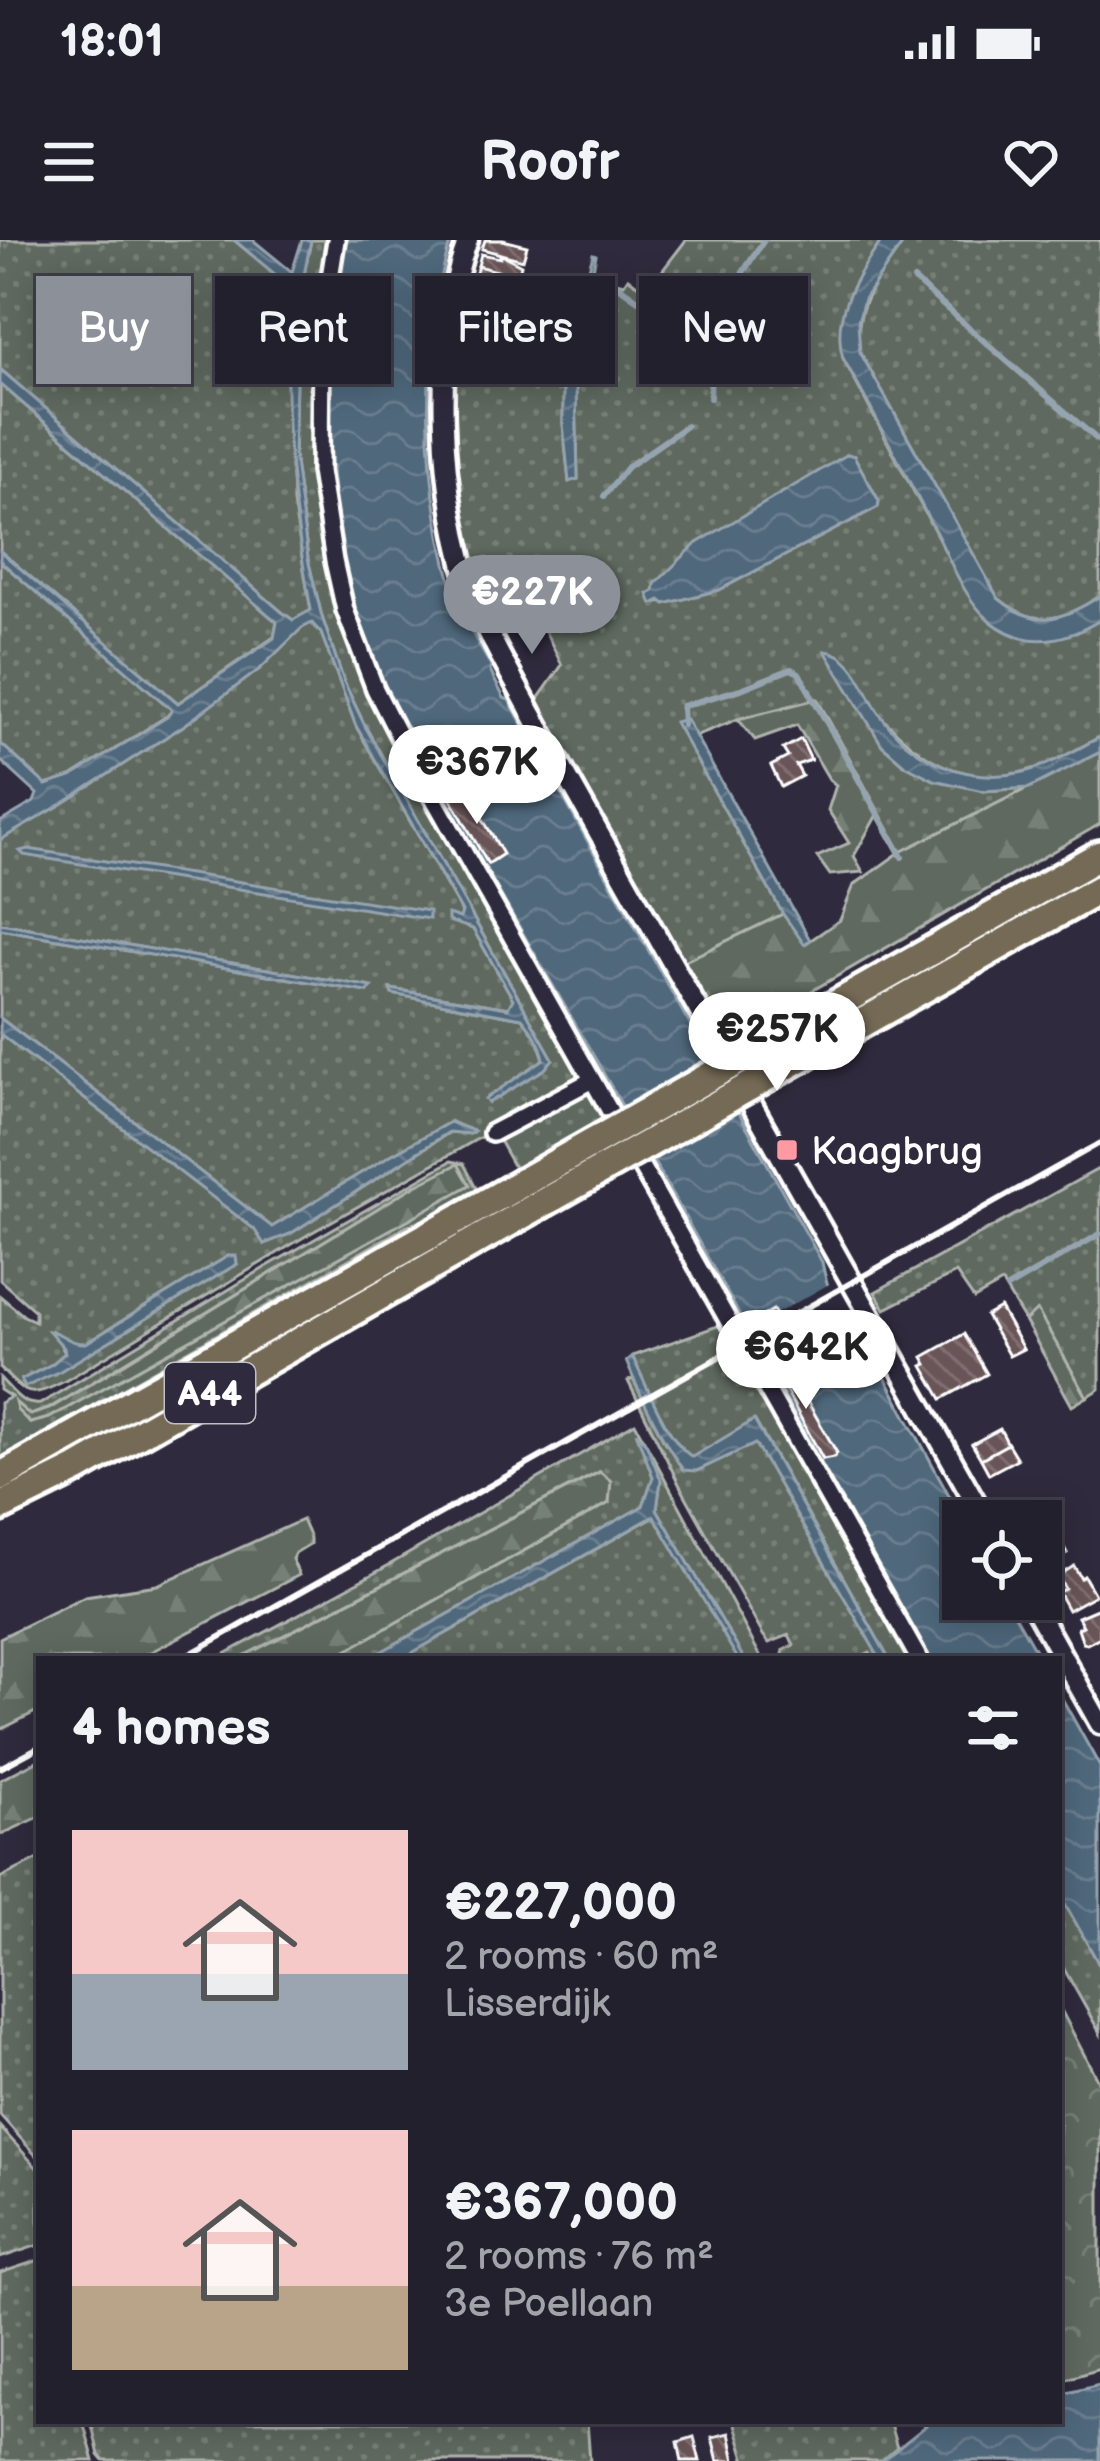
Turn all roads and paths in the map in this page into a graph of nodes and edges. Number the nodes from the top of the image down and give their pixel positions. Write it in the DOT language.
graph roads {
  1 [pos="336,240"];
  2 [pos="468,240"];
  3 [pos="1100,855"];
  4 [pos="1100,889"];
  5 [pos="862,1007"];
  6 [pos="592,1080"];
  7 [pos="493,1133"];
  8 [pos="474,1226"];
  9 [pos="0,1477"];
  10 [pos="974,1500"];
  11 [pos="0,1508"];
  12 [pos="1042,1620"];
  13 [pos="917,1656"];
  14 [pos="1062,1656"];
  15 [pos="1062,1656"];
  16 [pos="1100,1724"];
  1 -- 6 [label="street"];
  2 -- 10 [label="street"];
  3 -- 5 [label="highway, A44"];
  4 -- 5 [label="highway, A44"];
  5 -- 8 [label="highway, A44, bridge"];
  6 -- 7 [label="street"];
  6 -- 13 [label="street"];
  8 -- 9 [label="highway, A44"];
  8 -- 11 [label="highway, A44"];
  12 -- 15 [label="street"];
  14 -- 16 [label="street"];
}
